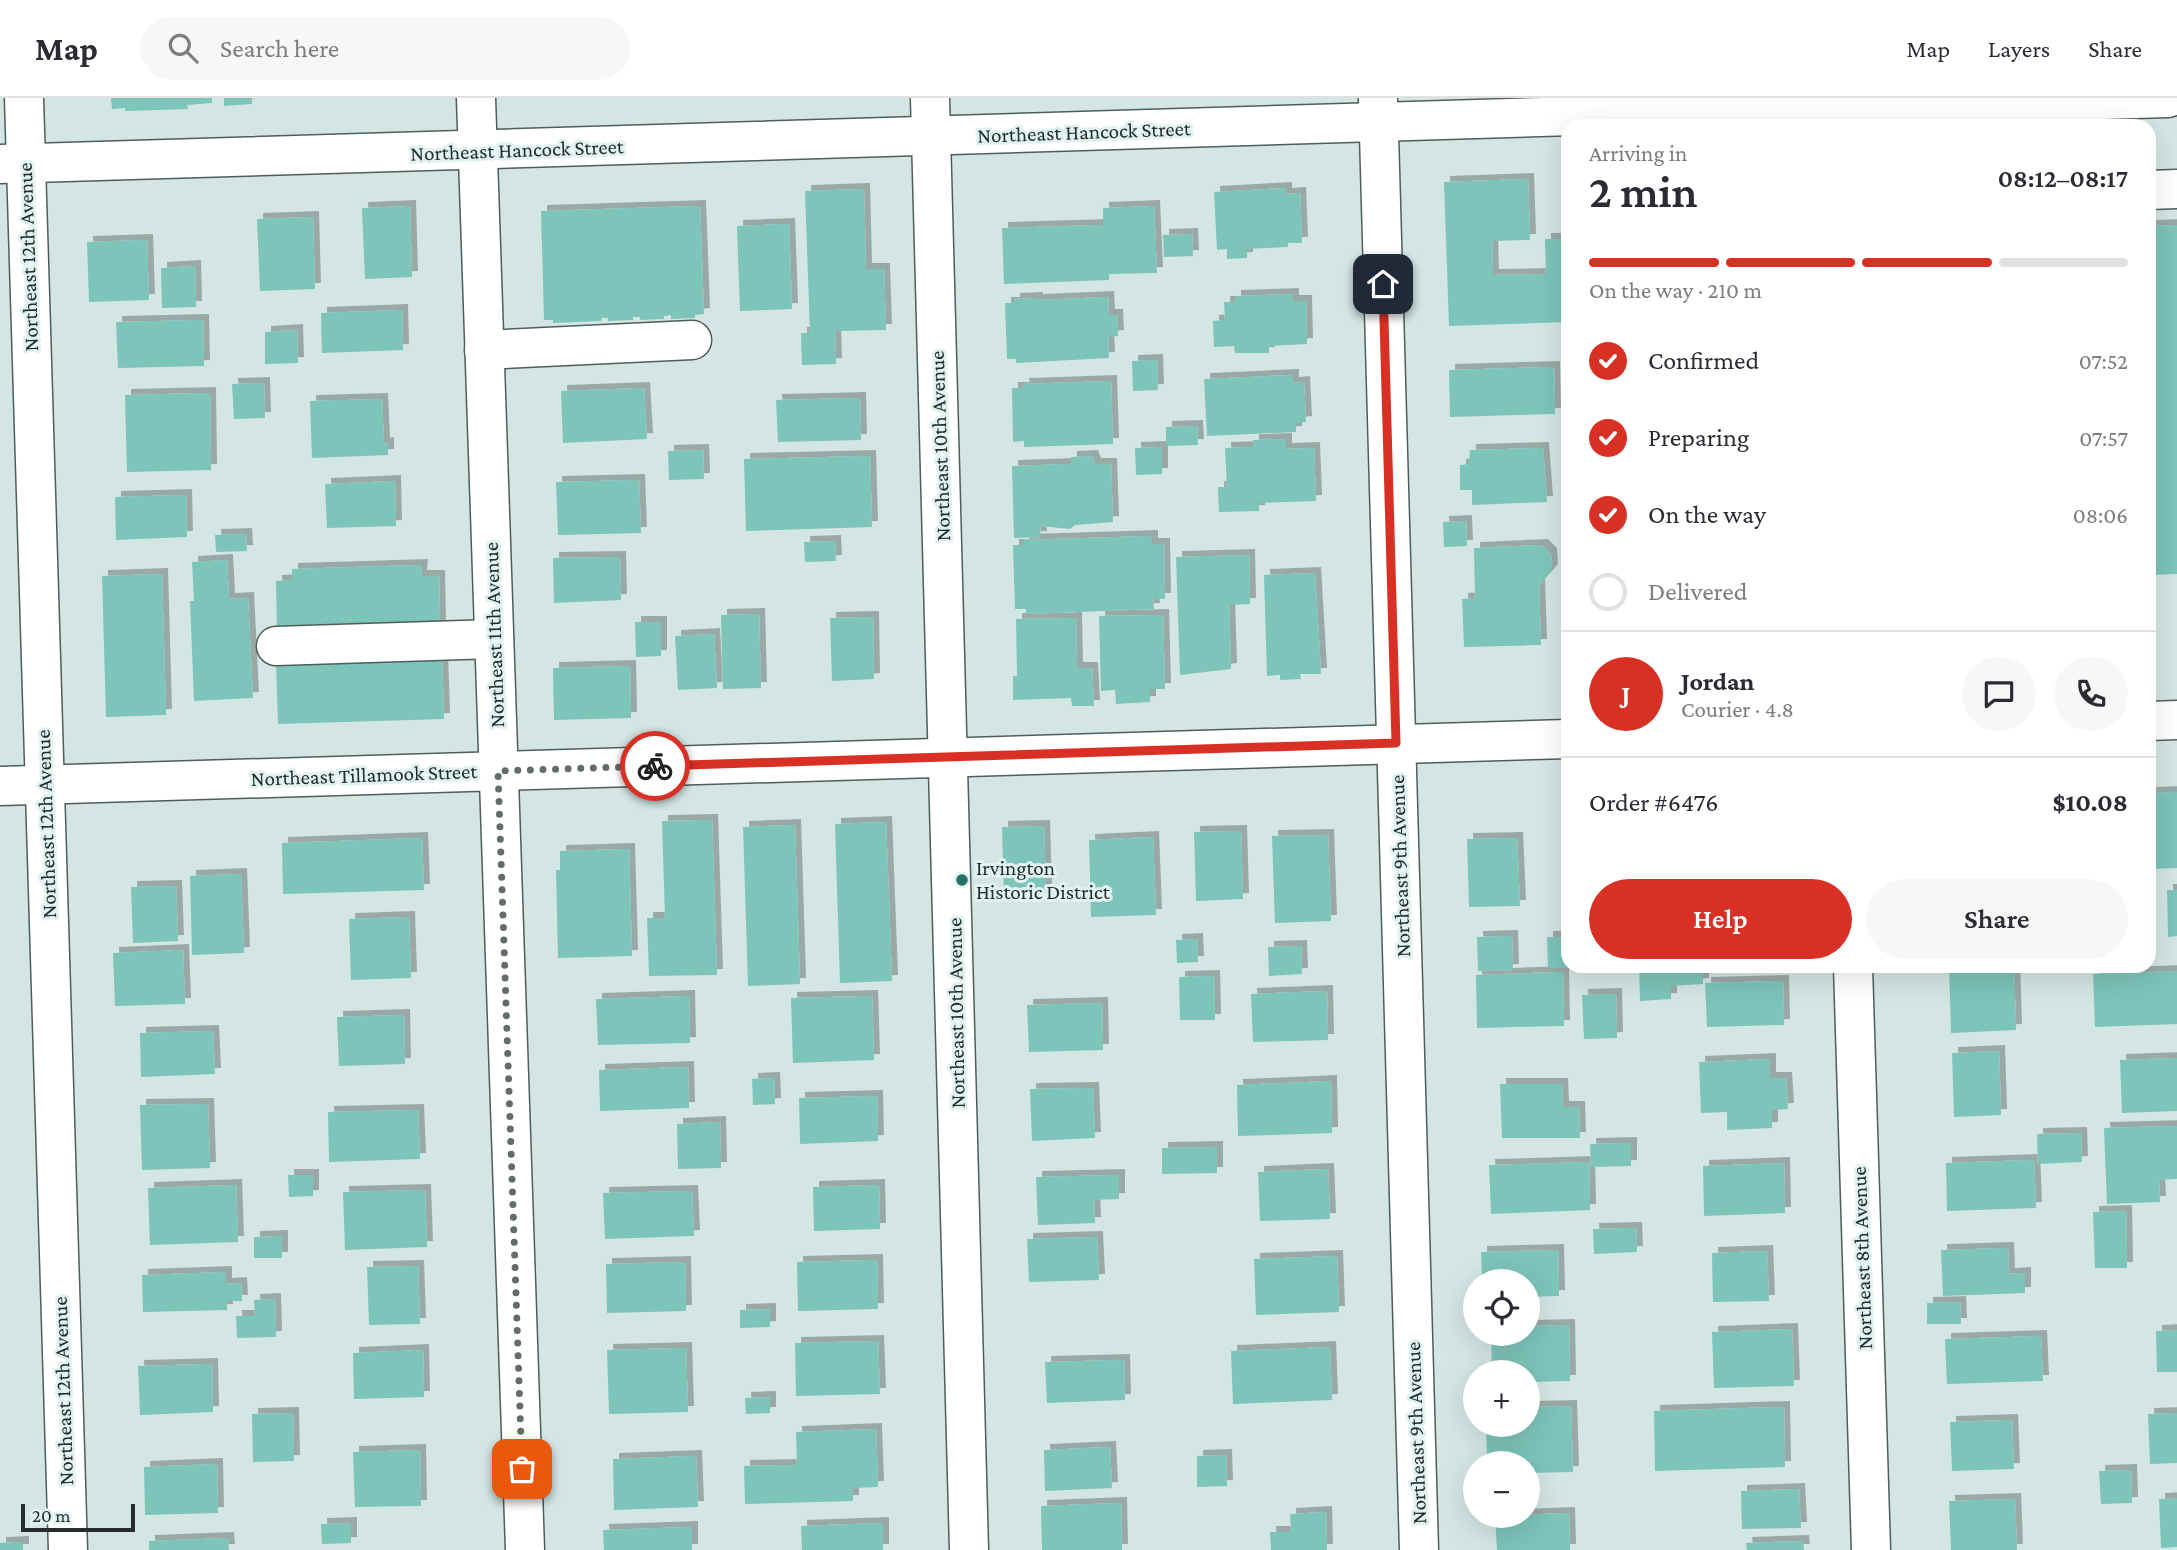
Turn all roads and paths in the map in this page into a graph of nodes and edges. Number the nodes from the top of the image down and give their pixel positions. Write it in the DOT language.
graph roads {
  1 [pos="24,98"];
  2 [pos="476,98"];
  3 [pos="930,98"];
  4 [pos="2168,98"];
  5 [pos="1378,110"];
  6 [pos="1832,111"];
  7 [pos="2085,113"];
  8 [pos="931,137"];
  9 [pos="477,151"];
  10 [pos="13,163"];
  11 [pos="2177,189"];
  12 [pos="2156,190"];
  13 [pos="692,340"];
  14 [pos="484,350"];
  15 [pos="494,639"];
  16 [pos="276,646"];
  17 [pos="2177,720"];
  18 [pos="2156,721"];
  19 [pos="1561,738"];
  20 [pos="1396,743"];
  21 [pos="949,757"];
  22 [pos="498,771"];
  23 [pos="45,785"];
  24 [pos="0,786"];
  25 [pos="1853,973"];
  26 [pos="68,1550"];
  27 [pos="525,1550"];
  28 [pos="969,1550"];
  29 [pos="1419,1550"];
  30 [pos="1871,1550"];
  1 -- 10 [label="street, Northeast 12th Avenue"];
  2 -- 9 [label="street, Northeast 11th Avenue"];
  3 -- 8 [label="street, Northeast 10th Avenue"];
  4 -- 7 [label="street, Northeast Hancock Street"];
  5 -- 6 [label="street, Northeast Hancock Street"];
  5 -- 8 [label="street, Northeast Hancock Street"];
  5 -- 20 [label="street, Northeast 9th Avenue"];
  6 -- 7 [label="street, Northeast Hancock Street"];
  8 -- 9 [label="street, Northeast Hancock Street"];
  8 -- 21 [label="street, Northeast 10th Avenue"];
  9 -- 10 [label="street, Northeast Hancock Street"];
  9 -- 14 [label="street, Northeast 11th Avenue"];
  10 -- 23 [label="street, Northeast 12th Avenue"];
  11 -- 12 [label="street"];
  13 -- 14 [label="street"];
  14 -- 15 [label="street, Northeast 11th Avenue"];
  15 -- 16 [label="street"];
  15 -- 22 [label="street, Northeast 11th Avenue"];
  17 -- 18 [label="street"];
  19 -- 20 [label="street, Northeast Tillamook Street"];
  20 -- 21 [label="street, Northeast Tillamook Street"];
  20 -- 29 [label="street, Northeast 9th Avenue"];
  21 -- 22 [label="street, Northeast Tillamook Street"];
  21 -- 28 [label="street, Northeast 10th Avenue"];
  22 -- 23 [label="street, Northeast Tillamook Street"];
  22 -- 27 [label="street, Northeast 11th Avenue"];
  23 -- 24 [label="street, Northeast Tillamook Street"];
  23 -- 26 [label="street, Northeast 12th Avenue"];
  25 -- 30 [label="street, Northeast 8th Avenue"];
}
